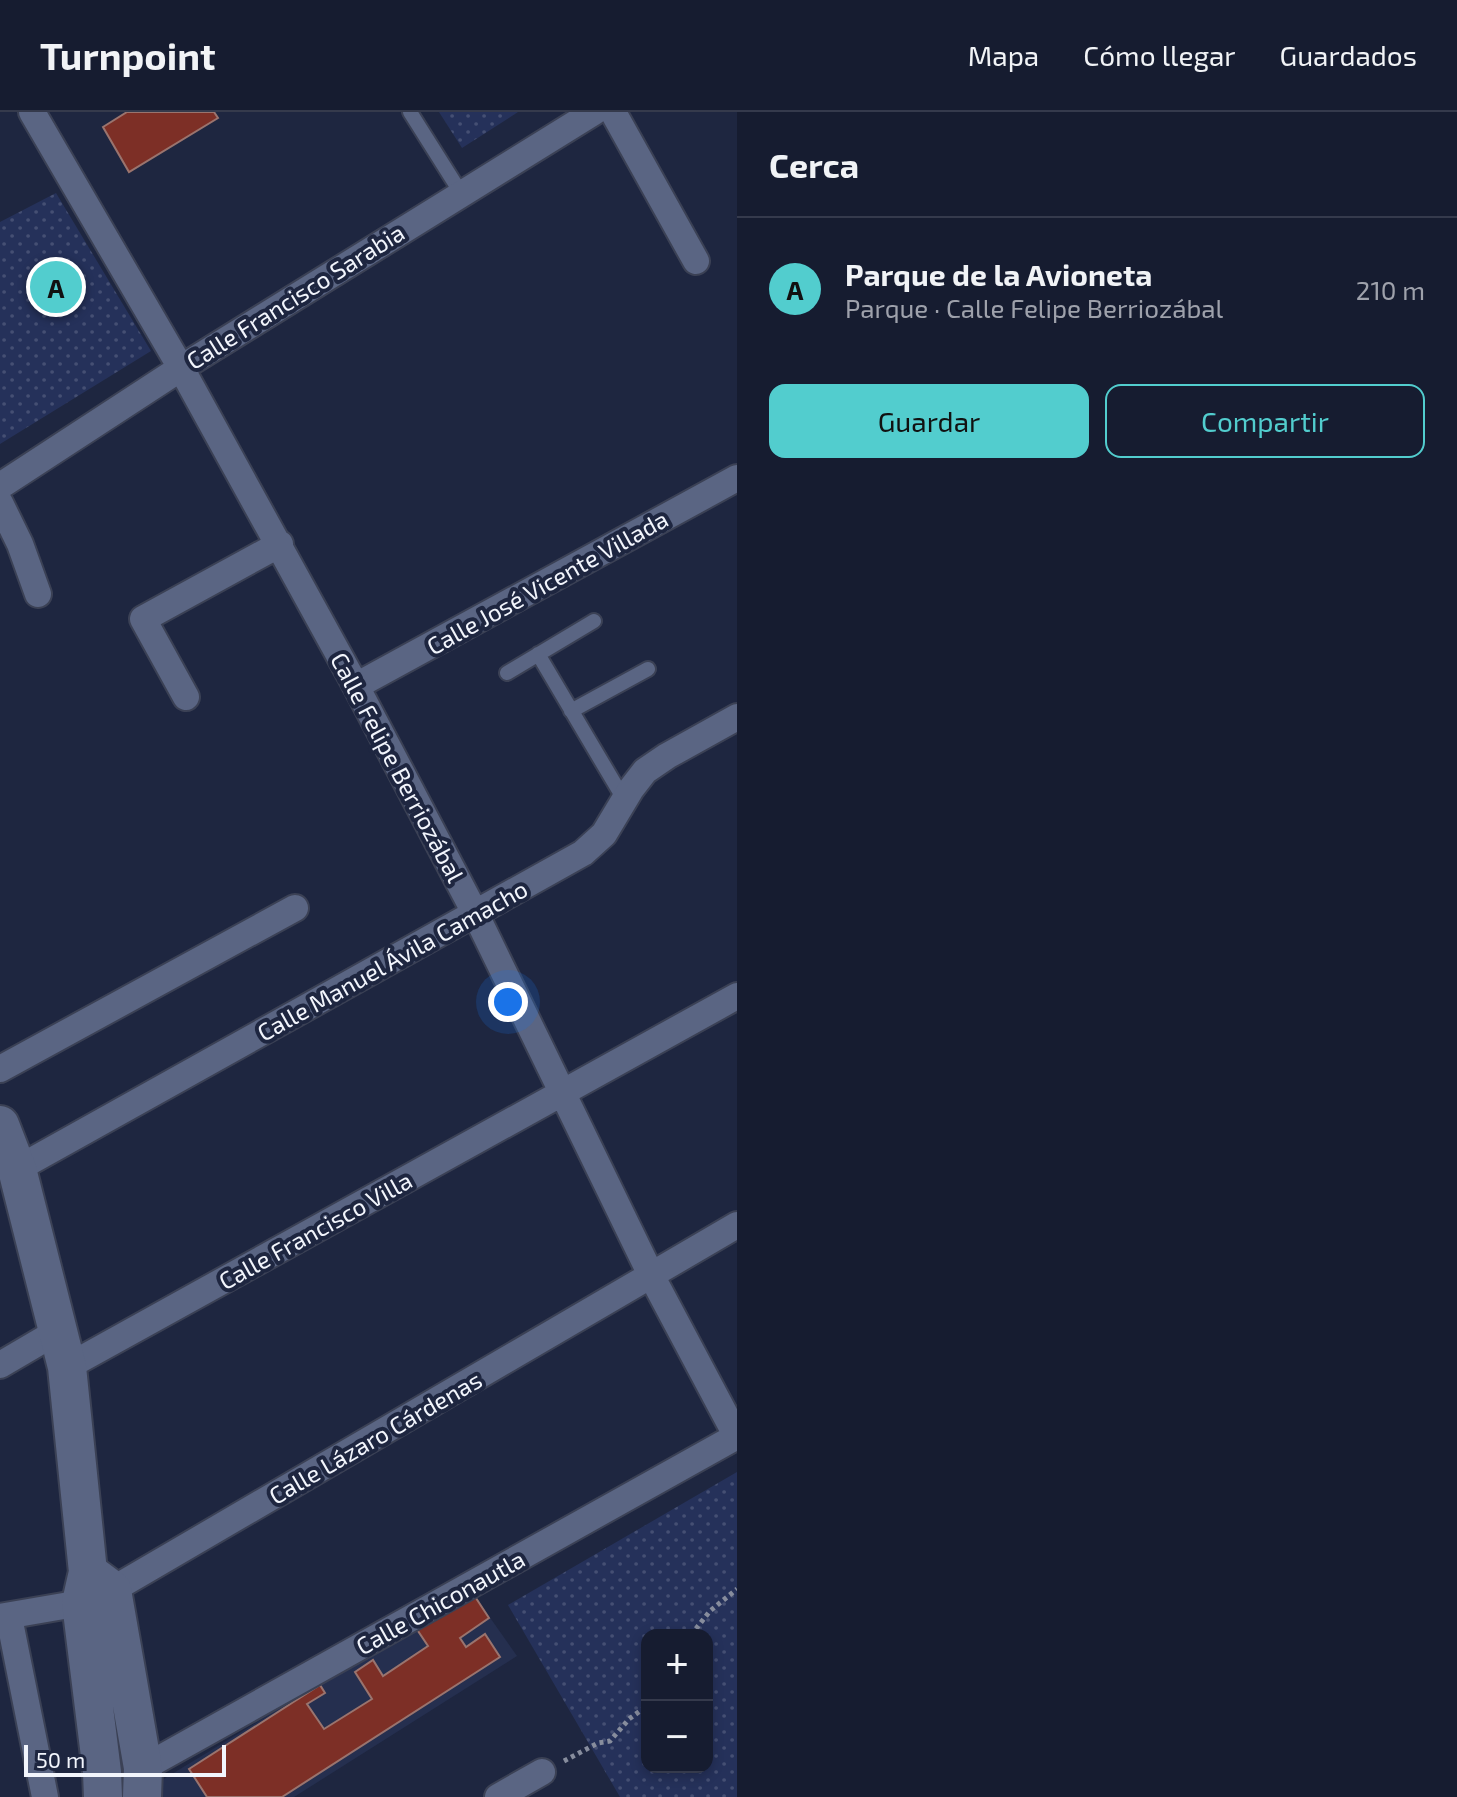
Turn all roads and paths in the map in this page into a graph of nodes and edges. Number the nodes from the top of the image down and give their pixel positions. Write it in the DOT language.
graph roads {
  1 [pos="32,112"];
  2 [pos="410,112"];
  3 [pos="594,112"];
  4 [pos="613,112"];
  5 [pos="566,119"];
  6 [pos="461,193"];
  7 [pos="696,261"];
  8 [pos="181,368"];
  9 [pos="737,478"];
  10 [pos="0,486"];
  11 [pos="0,503"];
  12 [pos="280,544"];
  13 [pos="38,594"];
  14 [pos="594,621"];
  15 [pos="538,654"];
  16 [pos="648,669"];
  17 [pos="507,673"];
  18 [pos="356,686"];
  19 [pos="186,697"];
  20 [pos="571,711"];
  21 [pos="737,717"];
  22 [pos="625,801"];
  23 [pos="295,908"];
  24 [pos="475,913"];
  25 [pos="737,996"];
  26 [pos="0,1069"];
  27 [pos="563,1092"];
  28 [pos="0,1127"];
  29 [pos="17,1169"];
  30 [pos="737,1225"];
  31 [pos="651,1275"];
  32 [pos="58,1331"];
  33 [pos="0,1365"];
  34 [pos="67,1367"];
  35 [pos="737,1436"];
  36 [pos="94,1588"];
  37 [pos="737,1589"];
  38 [pos="4,1617"];
  39 [pos="696,1629"];
  40 [pos="641,1710"];
  41 [pos="143,1783"];
  42 [pos="531,1784"];
  43 [pos="45,1797"];
  44 [pos="103,1797"];
  45 [pos="498,1797"];
  1 -- 8 [label="street, Calle Felipe Berriozábal"];
  2 -- 6 [label="lane"];
  3 -- 5 [label="street, Calle Francisco Sarabia"];
  4 -- 7 [label="street"];
  5 -- 6 [label="street, Calle Francisco Sarabia"];
  6 -- 8 [label="street, Calle Francisco Sarabia"];
  8 -- 10 [label="street, Calle Francisco Sarabia"];
  8 -- 12 [label="street, Calle Felipe Berriozábal"];
  9 -- 18 [label="street, Calle José Vicente Villada"];
  11 -- 13 [label="street"];
  12 -- 18 [label="street, Calle Felipe Berriozábal"];
  12 -- 19 [label="street"];
  14 -- 15 [label="lane"];
  15 -- 17 [label="lane"];
  15 -- 20 [label="lane"];
  16 -- 20 [label="lane"];
  18 -- 24 [label="street, Calle Felipe Berriozábal"];
  20 -- 22 [label="lane"];
  21 -- 22 [label="street, Calle Manuel Ávila Camacho"];
  22 -- 24 [label="street, Calle Manuel Ávila Camacho"];
  23 -- 26 [label="street"];
  24 -- 27 [label="street, Calle Felipe Berriozábal"];
  24 -- 29 [label="street, Calle Manuel Ávila Camacho"];
  25 -- 27 [label="street, Calle Francisco Villa"];
  27 -- 31 [label="street, Calle Felipe Berriozábal"];
  27 -- 34 [label="street, Calle Francisco Villa"];
  28 -- 29 [label="main road"];
  29 -- 32 [label="main road"];
  30 -- 31 [label="street, Calle Lázaro Cárdenas"];
  31 -- 35 [label="street, Calle Felipe Berriozábal"];
  31 -- 36 [label="street, Calle Lázaro Cárdenas"];
  32 -- 33 [label="street"];
  32 -- 34 [label="main road"];
  34 -- 36 [label="main road"];
  35 -- 41 [label="street, Calle Chiconautla"];
  36 -- 38 [label="street, Calle Lázaro Cárdenas"];
  36 -- 41 [label="main road"];
  36 -- 44 [label="main road"];
  37 -- 39 [label="path"];
  38 -- 43 [label="street"];
  40 -- 42 [label="path"];
  42 -- 45 [label="street"];
}
